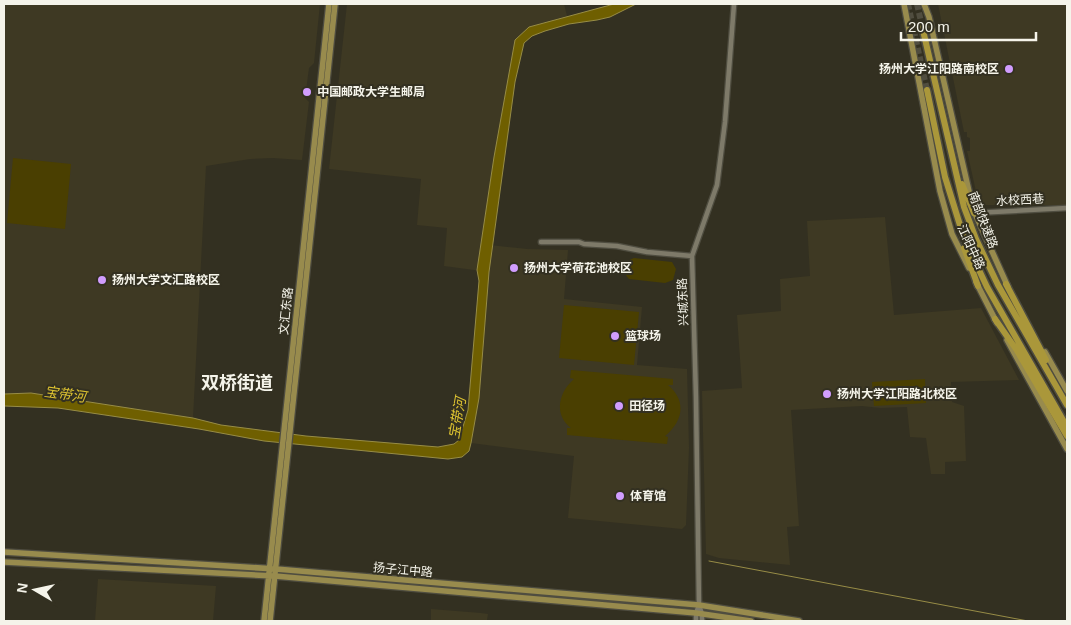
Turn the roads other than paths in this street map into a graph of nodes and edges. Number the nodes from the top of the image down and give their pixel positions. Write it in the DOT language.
graph roads {
  1 [pos="329,4"];
  2 [pos="335,4"];
  3 [pos="734,4"];
  4 [pos="904,4"];
  5 [pos="924,4"];
  6 [pos="922,26"];
  7 [pos="927,90"];
  8 [pos="938,98"];
  9 [pos="945,177"];
  10 [pos="1067,208"];
  11 [pos="974,213"];
  12 [pos="541,242"];
  13 [pos="692,256"];
  14 [pos="1006,284"];
  15 [pos="978,286"];
  16 [pos="995,319"];
  17 [pos="1067,391"];
  18 [pos="1066,403"];
  19 [pos="289,414"];
  20 [pos="1067,427"];
  21 [pos="1067,436"];
  22 [pos="1067,449"];
  23 [pos="4,552"];
  24 [pos="4,562"];
  25 [pos="269,568"];
  26 [pos="276,568"];
  27 [pos="268,575"];
  28 [pos="275,576"];
  29 [pos="698,605"];
  30 [pos="699,614"];
  31 [pos="264,621"];
  32 [pos="270,621"];
  33 [pos="696,621"];
  34 [pos="702,621"];
  35 [pos="751,621"];
  36 [pos="799,621"];
  1 -- 19 [label="main road, 文汇东路"];
  2 -- 19 [label="main road, 文汇东路"];
  3 -- 13 [label="street, 兴城东路"];
  4 -- 15 [label="main road, 江阳中路"];
  5 -- 11 [label="main road, 江阳中路"];
  6 -- 8 [label="highway, 南部快速路"];
  7 -- 9 [label="highway, 南部快速路"];
  8 -- 11 [label="highway"];
  8 -- 18 [label="highway, 南部快速路"];
  9 -- 15 [label="highway"];
  9 -- 20 [label="highway, 南部快速路"];
  10 -- 11 [label="street, 水校西巷"];
  11 -- 14 [label="main road, 江阳中路"];
  12 -- 13 [label="street"];
  13 -- 29 [label="street, 兴城东路"];
  14 -- 17 [label="main road, 江阳中路"];
  14 -- 18 [label="highway"];
  15 -- 16 [label="main road, 江阳中路"];
  16 -- 21 [label="highway"];
  16 -- 22 [label="main road, 江阳中路"];
  19 -- 25 [label="main road, 文汇东路"];
  19 -- 26 [label="main road, 文汇东路"];
  23 -- 25 [label="main road, 扬子江中路"];
  24 -- 27 [label="main road, 扬子江中路"];
  25 -- 26 [label="main road, 扬子江中路"];
  25 -- 27 [label="main road, 文汇东路"];
  26 -- 28 [label="main road, 文汇东路"];
  26 -- 29 [label="main road, 扬子江中路"];
  27 -- 28 [label="main road, 扬子江中路"];
  27 -- 31 [label="main road, 文汇东路"];
  28 -- 30 [label="main road, 扬子江中路"];
  28 -- 32 [label="main road, 文汇东路"];
  29 -- 30 [label="street, 兴城东路"];
  29 -- 36 [label="main road, 扬子江中路"];
  30 -- 33 [label="street, 兴城东路"];
  30 -- 34 [label="street, 兴城东路"];
  30 -- 35 [label="main road, 扬子江中路"];
}
